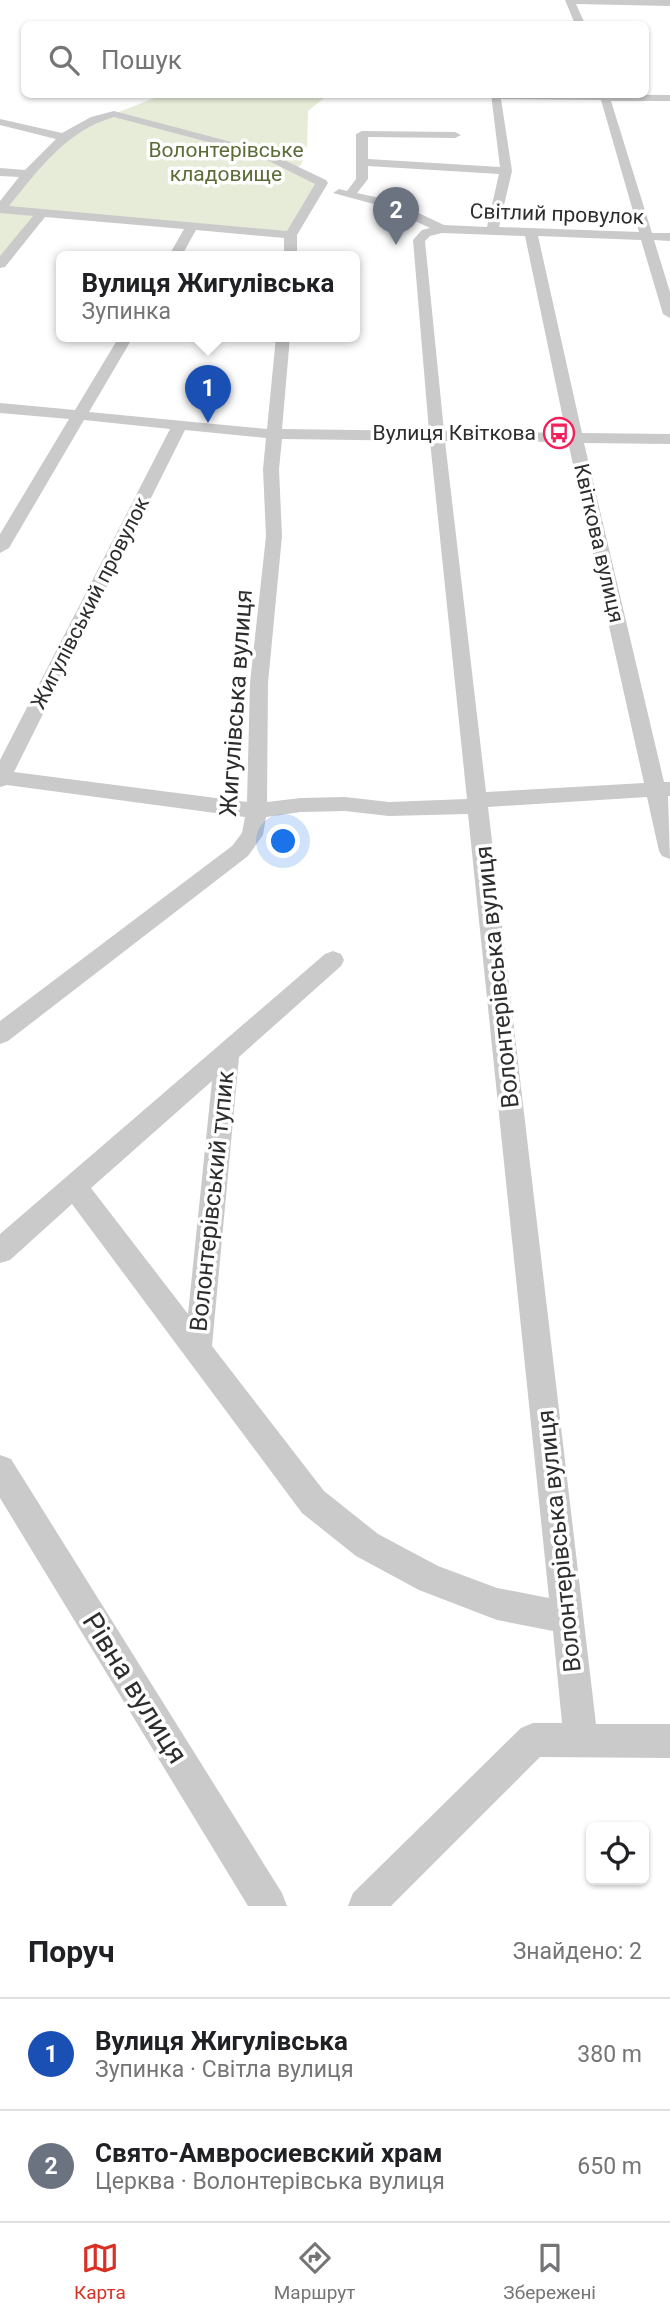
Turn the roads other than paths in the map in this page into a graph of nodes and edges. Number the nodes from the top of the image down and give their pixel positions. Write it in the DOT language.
graph roads {
  1 [pos="570,0"];
  2 [pos="669,3"];
  3 [pos="579,21"];
  4 [pos="649,97"];
  5 [pos="495,98"];
  6 [pos="605,98"];
  7 [pos="670,98"];
  8 [pos="0,122"];
  9 [pos="455,135"];
  10 [pos="63,137"];
  11 [pos="363,162"];
  12 [pos="506,171"];
  13 [pos="0,172"];
  14 [pos="29,174"];
  15 [pos="318,191"];
  16 [pos="349,195"];
  17 [pos="0,209"];
  18 [pos="42,212"];
  19 [pos="192,226"];
  20 [pos="442,229"];
  21 [pos="492,232"];
  22 [pos="531,233"];
  23 [pos="291,236"];
  24 [pos="647,236"];
  25 [pos="670,237"];
  26 [pos="177,251"];
  27 [pos="290,251"];
  28 [pos="0,264"];
  29 [pos="670,314"];
  30 [pos="123,342"];
  31 [pos="283,342"];
  32 [pos="0,408"];
  33 [pos="79,416"];
  34 [pos="179,426"];
  35 [pos="275,433"];
  36 [pos="437,437"];
  37 [pos="575,438"];
  38 [pos="670,439"];
  39 [pos="0,548"];
  40 [pos="0,778"];
  41 [pos="663,789"];
  42 [pos="477,803"];
  43 [pos="257,811"];
  44 [pos="670,851"];
  45 [pos="332,960"];
  46 [pos="0,1034"];
  47 [pos="228,1052"];
  48 [pos="74,1186"];
  49 [pos="0,1251"];
  50 [pos="198,1350"];
  51 [pos="0,1470"];
  52 [pos="568,1618"];
  53 [pos="582,1741"];
  54 [pos="670,1741"];
  55 [pos="269,1906"];
  56 [pos="366,1906"];
  1 -- 2 [label="street"];
  1 -- 3 [label="street"];
  4 -- 7 [label="street"];
  5 -- 12 [label="street"];
  6 -- 24 [label="street"];
  8 -- 10 [label="street"];
  9 -- 11 [label="street"];
  10 -- 14 [label="street"];
  10 -- 15 [label="street"];
  11 -- 12 [label="street"];
  11 -- 16 [label="street"];
  12 -- 21 [label="street"];
  13 -- 14 [label="street"];
  14 -- 17 [label="street"];
  15 -- 16 [label="street"];
  15 -- 23 [label="street"];
  16 -- 20 [label="street"];
  17 -- 18 [label="street"];
  18 -- 19 [label="street"];
  18 -- 28 [label="street"];
  19 -- 23 [label="street"];
  19 -- 26 [label="street"];
  20 -- 21 [label="street, Світлий провулок"];
  20 -- 36 [label="street, Волонтерівська вулиця"];
  21 -- 22 [label="street, Світлий провулок"];
  22 -- 24 [label="street, Світлий провулок"];
  22 -- 37 [label="street, Квіткова вулиця"];
  23 -- 27 [label="street"];
  24 -- 25 [label="street, Світлий провулок"];
  24 -- 29 [label="street"];
  30 -- 33 [label="street"];
  31 -- 35 [label="street, Жигулівська вулиця"];
  32 -- 33 [label="street"];
  33 -- 34 [label="street"];
  33 -- 39 [label="street"];
  34 -- 35 [label="street"];
  34 -- 40 [label="street, Жигулівський провулок"];
  35 -- 36 [label="street"];
  35 -- 43 [label="street, Жигулівська вулиця"];
  36 -- 37 [label="street"];
  36 -- 42 [label="street, Волонтерівська вулиця"];
  37 -- 38 [label="street"];
  37 -- 41 [label="street, Квіткова вулиця"];
  40 -- 43 [label="street"];
  41 -- 42 [label="street"];
  41 -- 44 [label="street, Квіткова вулиця"];
  42 -- 43 [label="street"];
  42 -- 52 [label="street, Волонтерівська вулиця"];
  43 -- 46 [label="street, Жигулівська вулиця"];
  45 -- 47 [label="street, Волонтерівський тупик"];
  47 -- 48 [label="street, Волонтерівський тупик"];
  47 -- 50 [label="street, Волонтерівський тупик"];
  48 -- 49 [label="street, Волонтерівський тупик"];
  48 -- 50 [label="street, Волонтерівський тупик"];
  50 -- 52 [label="street, Волонтерівський тупик"];
  51 -- 55 [label="street, Рівна вулиця"];
  52 -- 53 [label="street, Волонтерівська вулиця"];
  53 -- 54 [label="street"];
  53 -- 56 [label="street"];
}
